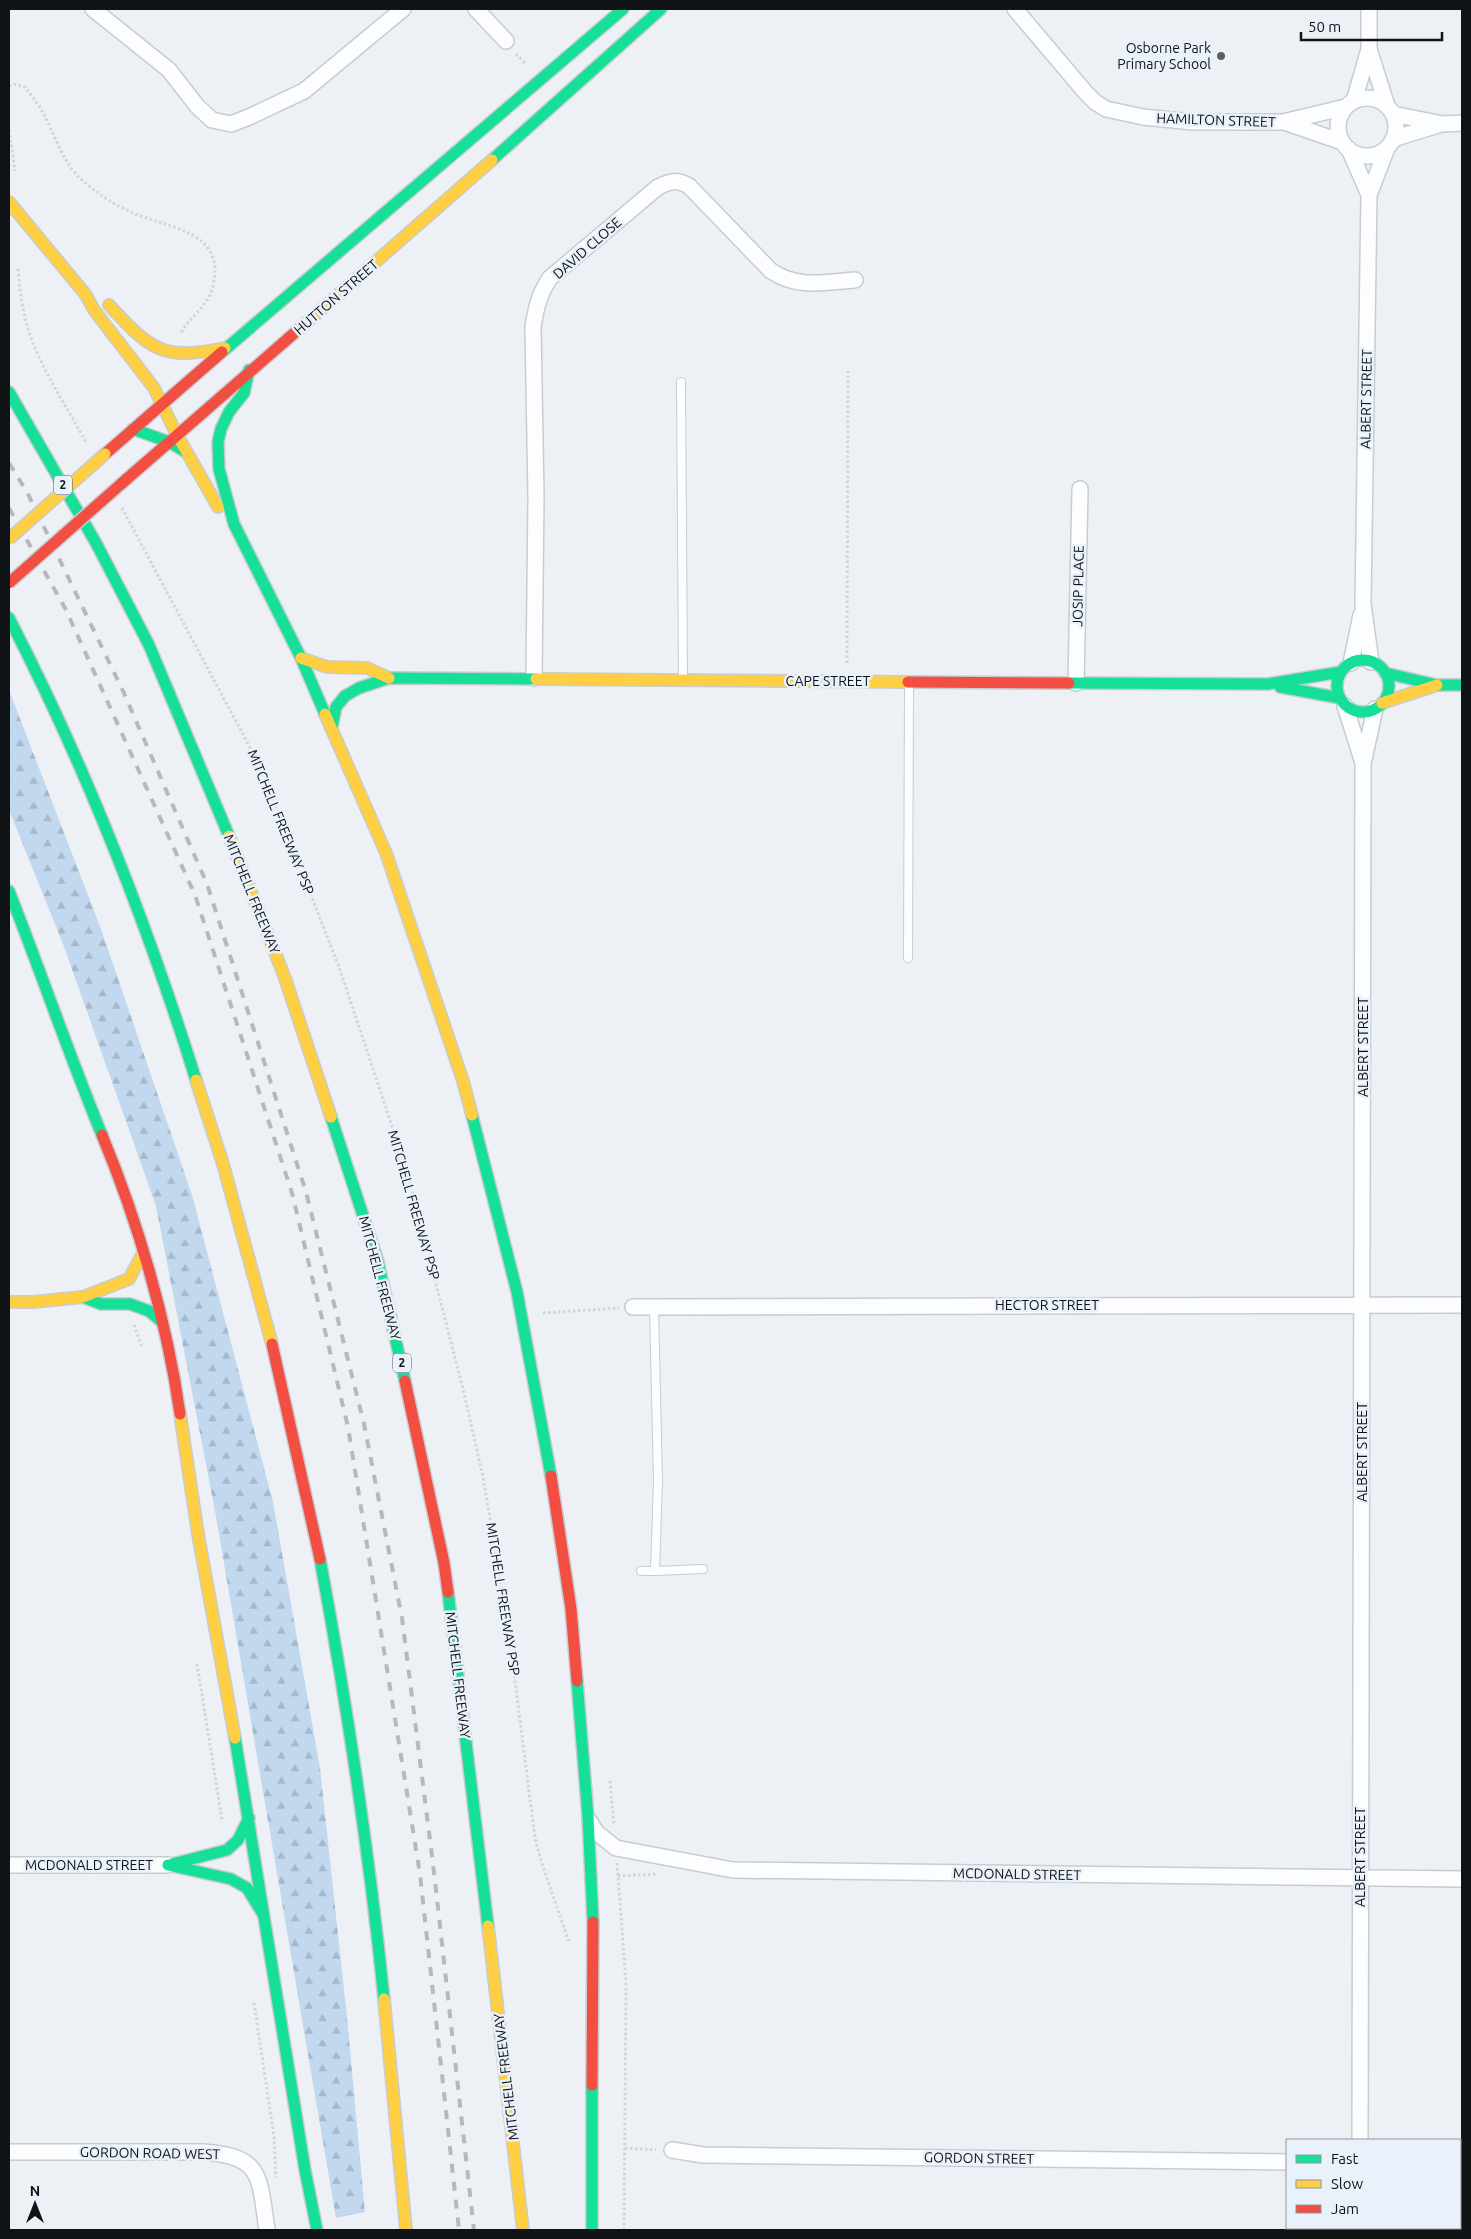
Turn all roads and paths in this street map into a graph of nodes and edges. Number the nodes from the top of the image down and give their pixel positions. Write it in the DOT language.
graph roads {
  1 [pos="94,9"];
  2 [pos="403,9"];
  3 [pos="476,9"];
  4 [pos="623,9"];
  5 [pos="661,9"];
  6 [pos="1016,9"];
  7 [pos="1369,9"];
  8 [pos="506,41"];
  9 [pos="1368,49"];
  10 [pos="9,86"];
  11 [pos="1350,104"];
  12 [pos="1390,110"];
  13 [pos="1283,122"];
  14 [pos="1462,123"];
  15 [pos="1442,124"];
  16 [pos="9,130"];
  17 [pos="1390,143"];
  18 [pos="1346,146"];
  19 [pos="15,171"];
  20 [pos="1369,195"];
  21 [pos="9,202"];
  22 [pos="18,269"];
  23 [pos="855,280"];
  24 [pos="86,295"];
  25 [pos="180,338"];
  26 [pos="225,348"];
  27 [pos="249,370"];
  28 [pos="848,371"];
  29 [pos="681,382"];
  30 [pos="9,392"];
  31 [pos="161,405"];
  32 [pos="133,429"];
  33 [pos="169,438"];
  34 [pos="87,445"];
  35 [pos="1080,489"];
  36 [pos="121,507"];
  37 [pos="234,524"];
  38 [pos="9,540"];
  39 [pos="9,583"];
  40 [pos="1363,604"];
  41 [pos="9,618"];
  42 [pos="301,658"];
  43 [pos="1372,662"];
  44 [pos="1346,667"];
  45 [pos="1385,673"];
  46 [pos="389,678"];
  47 [pos="534,678"];
  48 [pos="683,680"];
  49 [pos="847,681"];
  50 [pos="910,681"];
  51 [pos="1076,682"];
  52 [pos="1268,684"];
  53 [pos="1438,685"];
  54 [pos="1462,685"];
  55 [pos="1342,702"];
  56 [pos="1379,706"];
  57 [pos="332,727"];
  58 [pos="1364,764"];
  59 [pos="9,891"];
  60 [pos="908,958"];
  61 [pos="144,1253"];
  62 [pos="83,1297"];
  63 [pos="9,1302"];
  64 [pos="130,1304"];
  65 [pos="1362,1304"];
  66 [pos="1462,1305"];
  67 [pos="633,1307"];
  68 [pos="654,1307"];
  69 [pos="540,1313"];
  70 [pos="161,1320"];
  71 [pos="143,1348"];
  72 [pos="703,1569"];
  73 [pos="656,1571"];
  74 [pos="640,1572"];
  75 [pos="195,1655"];
  76 [pos="588,1817"];
  77 [pos="249,1818"];
  78 [pos="227,1850"];
  79 [pos="168,1865"];
  80 [pos="9,1866"];
  81 [pos="1360,1878"];
  82 [pos="1462,1878"];
  83 [pos="266,1919"];
  84 [pos="570,1945"];
  85 [pos="254,1999"];
  86 [pos="1360,2139"];
  87 [pos="625,2148"];
  88 [pos="672,2150"];
  89 [pos="9,2152"];
  90 [pos="1286,2162"];
  91 [pos="277,2183"];
  92 [pos="267,2230"];
  93 [pos="317,2230"];
  94 [pos="406,2230"];
  95 [pos="523,2230"];
  96 [pos="592,2230"];
  1 -- 2 [label="street"];
  3 -- 8 [label="street"];
  4 -- 26 [label="main road"];
  5 -- 27 [label="main road, HUTTON STREET"];
  6 -- 13 [label="street, HAMILTON STREET"];
  7 -- 9 [label="street"];
  9 -- 11 [label="street"];
  9 -- 12 [label="street"];
  10 -- 25 [label="path"];
  11 -- 12 [label="street"];
  11 -- 13 [label="street, HAMILTON STREET"];
  11 -- 18 [label="street"];
  12 -- 15 [label="street"];
  12 -- 17 [label="street"];
  13 -- 18 [label="street, HAMILTON STREET"];
  14 -- 15 [label="street"];
  15 -- 17 [label="street"];
  16 -- 19 [label="path"];
  17 -- 18 [label="street"];
  17 -- 20 [label="street, ALBERT STREET"];
  18 -- 20 [label="street, ALBERT STREET"];
  20 -- 40 [label="street, ALBERT STREET"];
  21 -- 24 [label="main road"];
  22 -- 34 [label="path"];
  23 -- 47 [label="street, DAVID CLOSE"];
  24 -- 26 [label="main road"];
  24 -- 31 [label="main road"];
  26 -- 31 [label="main road"];
  27 -- 33 [label="main road, HUTTON STREET"];
  27 -- 37 [label="main road"];
  28 -- 49 [label="path"];
  29 -- 48 [label="lane"];
  30 -- 95 [label="main road, MITCHELL FREEWAY / 2"];
  31 -- 32 [label="main road"];
  31 -- 33 [label="main road"];
  32 -- 33 [label="main road"];
  32 -- 38 [label="main road, bridge"];
  33 -- 37 [label="main road"];
  33 -- 39 [label="main road, HUTTON STREET, bridge"];
  35 -- 51 [label="street, JOSIP PLACE"];
  36 -- 84 [label="path, MITCHELL FREEWAY PSP"];
  37 -- 42 [label="main road"];
  40 -- 43 [label="street, ALBERT STREET"];
  40 -- 44 [label="street, ALBERT STREET"];
  41 -- 94 [label="main road"];
  42 -- 46 [label="main road, CAPE STREET"];
  42 -- 57 [label="main road"];
  43 -- 44 [label="main road"];
  43 -- 45 [label="main road"];
  44 -- 52 [label="main road, CAPE STREET"];
  44 -- 55 [label="main road"];
  45 -- 53 [label="main road"];
  45 -- 56 [label="main road"];
  46 -- 47 [label="main road, CAPE STREET"];
  46 -- 57 [label="main road, CAPE STREET"];
  47 -- 48 [label="main road, CAPE STREET"];
  48 -- 49 [label="main road, CAPE STREET"];
  49 -- 50 [label="main road, CAPE STREET"];
  50 -- 51 [label="main road, CAPE STREET"];
  50 -- 60 [label="lane"];
  51 -- 52 [label="main road, CAPE STREET"];
  52 -- 55 [label="main road, CAPE STREET"];
  53 -- 54 [label="main road"];
  53 -- 56 [label="main road"];
  55 -- 56 [label="main road"];
  55 -- 58 [label="street, ALBERT STREET"];
  56 -- 58 [label="street, ALBERT STREET"];
  57 -- 76 [label="main road"];
  58 -- 65 [label="street, ALBERT STREET"];
  59 -- 61 [label="main road"];
  61 -- 62 [label="main road"];
  61 -- 70 [label="main road"];
  62 -- 63 [label="main road"];
  62 -- 64 [label="main road"];
  64 -- 70 [label="main road"];
  64 -- 71 [label="path"];
  65 -- 66 [label="street, HECTOR STREET"];
  65 -- 68 [label="street, HECTOR STREET"];
  65 -- 81 [label="street, ALBERT STREET"];
  67 -- 68 [label="street, HECTOR STREET"];
  67 -- 69 [label="path"];
  68 -- 73 [label="lane"];
  70 -- 77 [label="main road"];
  72 -- 73 [label="lane"];
  73 -- 74 [label="lane"];
  75 -- 78 [label="path"];
  76 -- 81 [label="street, MCDONALD STREET"];
  76 -- 96 [label="main road"];
  77 -- 78 [label="main road"];
  77 -- 83 [label="main road"];
  78 -- 79 [label="main road"];
  79 -- 80 [label="street, MCDONALD STREET"];
  79 -- 83 [label="main road"];
  81 -- 82 [label="street, MCDONALD STREET"];
  81 -- 86 [label="street, ALBERT STREET"];
  83 -- 93 [label="main road"];
  85 -- 91 [label="path"];
  87 -- 88 [label="path"];
  88 -- 90 [label="street, GORDON STREET"];
  89 -- 92 [label="street, GORDON ROAD WEST"];
}
